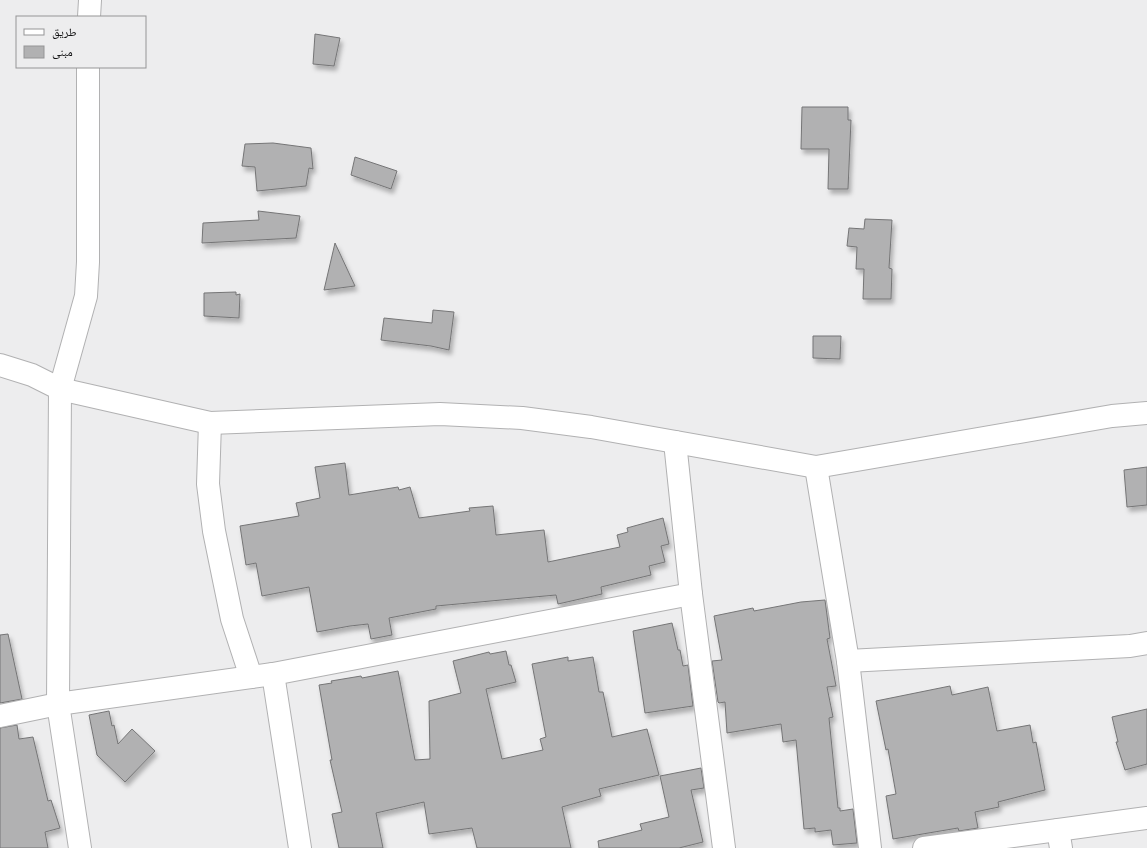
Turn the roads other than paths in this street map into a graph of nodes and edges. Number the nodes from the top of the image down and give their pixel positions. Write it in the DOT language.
graph roads {
  1 [pos="90,0"];
  2 [pos="89,16"];
  3 [pos="88,68"];
  4 [pos="0,365"];
  5 [pos="60,389"];
  6 [pos="1147,413"];
  7 [pos="210,423"];
  8 [pos="675,442"];
  9 [pos="816,467"];
  10 [pos="691,594"];
  11 [pos="1147,644"];
  12 [pos="848,661"];
  13 [pos="273,674"];
  14 [pos="251,677"];
  15 [pos="58,704"];
  16 [pos="0,716"];
  17 [pos="1147,818"];
  18 [pos="1059,839"];
  19 [pos="80,848"];
  20 [pos="300,848"];
  21 [pos="724,848"];
  22 [pos="870,848"];
  23 [pos="924,848"];
  1 -- 2 [label="street"];
  3 -- 5 [label="street"];
  4 -- 5 [label="street"];
  5 -- 7 [label="street"];
  5 -- 15 [label="street"];
  6 -- 9 [label="street"];
  7 -- 8 [label="street"];
  7 -- 14 [label="street"];
  8 -- 9 [label="street"];
  8 -- 10 [label="street"];
  9 -- 12 [label="street"];
  10 -- 13 [label="street"];
  10 -- 21 [label="street"];
  11 -- 12 [label="street"];
  12 -- 22 [label="street"];
  13 -- 14 [label="street"];
  13 -- 20 [label="street"];
  14 -- 15 [label="street"];
  15 -- 16 [label="street"];
  15 -- 19 [label="street"];
  17 -- 18 [label="street"];
  18 -- 23 [label="street"];
}
